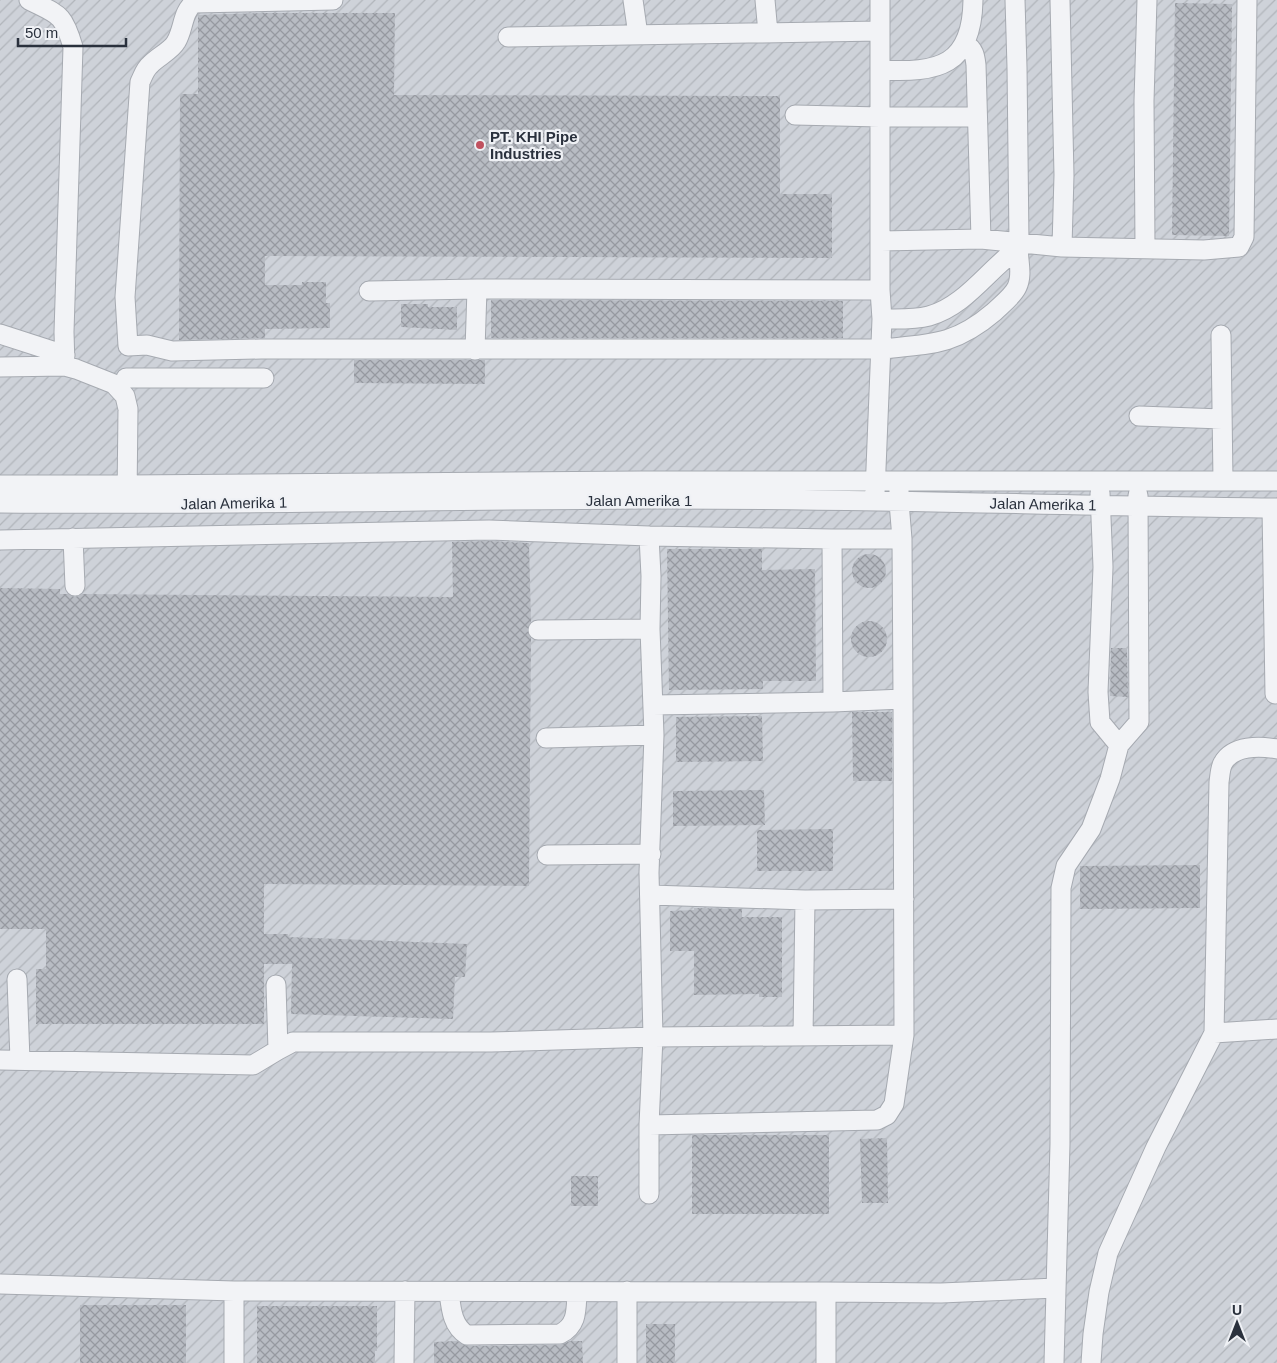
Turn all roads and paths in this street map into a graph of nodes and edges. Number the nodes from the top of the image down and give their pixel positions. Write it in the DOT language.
graph roads {
  1 [pos="29,0"];
  2 [pos="333,0"];
  3 [pos="633,0"];
  4 [pos="765,0"];
  5 [pos="880,0"];
  6 [pos="974,0"];
  7 [pos="1015,0"];
  8 [pos="1060,0"];
  9 [pos="1148,0"];
  10 [pos="1247,0"];
  11 [pos="880,31"];
  12 [pos="768,33"];
  13 [pos="638,35"];
  14 [pos="508,37"];
  15 [pos="965,44"];
  16 [pos="880,70"];
  17 [pos="795,115"];
  18 [pos="880,117"];
  19 [pos="977,117"];
  20 [pos="981,239"];
  21 [pos="881,241"];
  22 [pos="1018,246"];
  23 [pos="1062,247"];
  24 [pos="1146,248"];
  25 [pos="478,289"];
  26 [pos="880,290"];
  27 [pos="369,291"];
  28 [pos="882,319"];
  29 [pos="0,334"];
  30 [pos="1221,335"];
  31 [pos="128,346"];
  32 [pos="881,349"];
  33 [pos="475,350"];
  34 [pos="65,361"];
  35 [pos="0,368"];
  36 [pos="264,378"];
  37 [pos="126,387"];
  38 [pos="1139,416"];
  39 [pos="1222,419"];
  40 [pos="1099,481"];
  41 [pos="1137,481"];
  42 [pos="1224,481"];
  43 [pos="1277,481"];
  44 [pos="875,482"];
  45 [pos="900,482"];
  46 [pos="0,485"];
  47 [pos="127,495"];
  48 [pos="875,502"];
  49 [pos="898,502"];
  50 [pos="0,503"];
  51 [pos="1100,506"];
  52 [pos="1138,507"];
  53 [pos="1274,508"];
  54 [pos="649,536"];
  55 [pos="73,538"];
  56 [pos="832,539"];
  57 [pos="902,539"];
  58 [pos="0,540"];
  59 [pos="75,586"];
  60 [pos="650,629"];
  61 [pos="538,630"];
  62 [pos="1275,694"];
  63 [pos="903,699"];
  64 [pos="832,702"];
  65 [pos="653,705"];
  66 [pos="654,735"];
  67 [pos="546,738"];
  68 [pos="1119,745"];
  69 [pos="1277,749"];
  70 [pos="651,854"];
  71 [pos="547,855"];
  72 [pos="651,895"];
  73 [pos="904,899"];
  74 [pos="805,900"];
  75 [pos="17,979"];
  76 [pos="276,985"];
  77 [pos="1277,1029"];
  78 [pos="1214,1033"];
  79 [pos="904,1035"];
  80 [pos="803,1036"];
  81 [pos="653,1037"];
  82 [pos="278,1050"];
  83 [pos="0,1060"];
  84 [pos="20,1060"];
  85 [pos="648,1125"];
  86 [pos="649,1194"];
  87 [pos="0,1284"];
  88 [pos="1056,1288"];
  89 [pos="234,1291"];
  90 [pos="405,1292"];
  91 [pos="449,1292"];
  92 [pos="577,1292"];
  93 [pos="627,1292"];
  94 [pos="826,1292"];
  95 [pos="234,1363"];
  96 [pos="404,1363"];
  97 [pos="627,1363"];
  98 [pos="826,1363"];
  99 [pos="1054,1363"];
  100 [pos="1091,1363"];
  1 -- 34 [label="street"];
  2 -- 31 [label="street"];
  3 -- 13 [label="street"];
  4 -- 12 [label="street"];
  5 -- 11 [label="street"];
  6 -- 15 [label="street"];
  7 -- 22 [label="street"];
  8 -- 23 [label="street"];
  9 -- 24 [label="street"];
  10 -- 24 [label="street"];
  11 -- 12 [label="street"];
  11 -- 16 [label="street"];
  12 -- 13 [label="street"];
  13 -- 14 [label="street"];
  15 -- 16 [label="street"];
  15 -- 19 [label="street"];
  16 -- 18 [label="street"];
  17 -- 18 [label="street"];
  18 -- 19 [label="street"];
  18 -- 21 [label="street"];
  19 -- 20 [label="street"];
  20 -- 21 [label="street"];
  20 -- 22 [label="street"];
  21 -- 26 [label="street"];
  22 -- 23 [label="street"];
  22 -- 28 [label="street"];
  22 -- 32 [label="street"];
  23 -- 24 [label="street"];
  25 -- 26 [label="street"];
  25 -- 27 [label="street"];
  25 -- 33 [label="street"];
  26 -- 28 [label="street"];
  28 -- 32 [label="street"];
  29 -- 34 [label="street"];
  30 -- 39 [label="street"];
  31 -- 33 [label="street"];
  31 -- 37 [label="street"];
  32 -- 33 [label="street"];
  32 -- 44 [label="street"];
  34 -- 35 [label="street"];
  34 -- 37 [label="street"];
  36 -- 37 [label="street"];
  37 -- 47 [label="street"];
  38 -- 39 [label="street"];
  39 -- 42 [label="street"];
  40 -- 41 [label="street, Jalan Amerika 1"];
  40 -- 45 [label="street, Jalan Amerika 1"];
  40 -- 51 [label="street"];
  41 -- 42 [label="street, Jalan Amerika 1"];
  41 -- 52 [label="street"];
  42 -- 43 [label="street, Jalan Amerika 1"];
  44 -- 45 [label="street, Jalan Amerika 1"];
  44 -- 47 [label="street, Jalan Amerika 1"];
  44 -- 48 [label="street"];
  45 -- 49 [label="street"];
  46 -- 47 [label="street, Jalan Amerika 1"];
  47 -- 48 [label="street, Jalan Amerika 1"];
  47 -- 50 [label="street, Jalan Amerika 1"];
  48 -- 49 [label="street, Jalan Amerika 1"];
  49 -- 51 [label="street, Jalan Amerika 1"];
  49 -- 57 [label="street"];
  51 -- 52 [label="street, Jalan Amerika 1"];
  51 -- 68 [label="street"];
  52 -- 53 [label="street, Jalan Amerika 1"];
  52 -- 68 [label="street"];
  53 -- 62 [label="street"];
  54 -- 55 [label="street"];
  54 -- 56 [label="street"];
  54 -- 60 [label="street"];
  55 -- 58 [label="street"];
  55 -- 59 [label="street"];
  56 -- 57 [label="street"];
  56 -- 64 [label="street"];
  57 -- 63 [label="street"];
  60 -- 61 [label="street"];
  60 -- 65 [label="street"];
  63 -- 64 [label="street"];
  63 -- 73 [label="street"];
  64 -- 65 [label="street"];
  65 -- 66 [label="street"];
  66 -- 67 [label="street"];
  66 -- 70 [label="street"];
  68 -- 88 [label="street"];
  69 -- 78 [label="street"];
  70 -- 71 [label="street"];
  70 -- 72 [label="street"];
  72 -- 74 [label="street"];
  72 -- 81 [label="street"];
  73 -- 74 [label="street"];
  73 -- 79 [label="street"];
  74 -- 80 [label="street"];
  75 -- 84 [label="street"];
  76 -- 82 [label="street"];
  77 -- 78 [label="street"];
  78 -- 100 [label="street"];
  79 -- 80 [label="street"];
  79 -- 85 [label="street"];
  80 -- 81 [label="street"];
  81 -- 82 [label="street"];
  81 -- 85 [label="street"];
  82 -- 84 [label="street"];
  83 -- 84 [label="street"];
  85 -- 86 [label="street"];
  87 -- 89 [label="street"];
  88 -- 94 [label="street"];
  88 -- 99 [label="street"];
  89 -- 90 [label="street"];
  89 -- 95 [label="street"];
  90 -- 91 [label="street"];
  90 -- 96 [label="street"];
  91 -- 92 [label="street"];
  91 -- 92 [label="street"];
  92 -- 93 [label="street"];
  93 -- 94 [label="street"];
  93 -- 97 [label="street"];
  94 -- 98 [label="street"];
}
